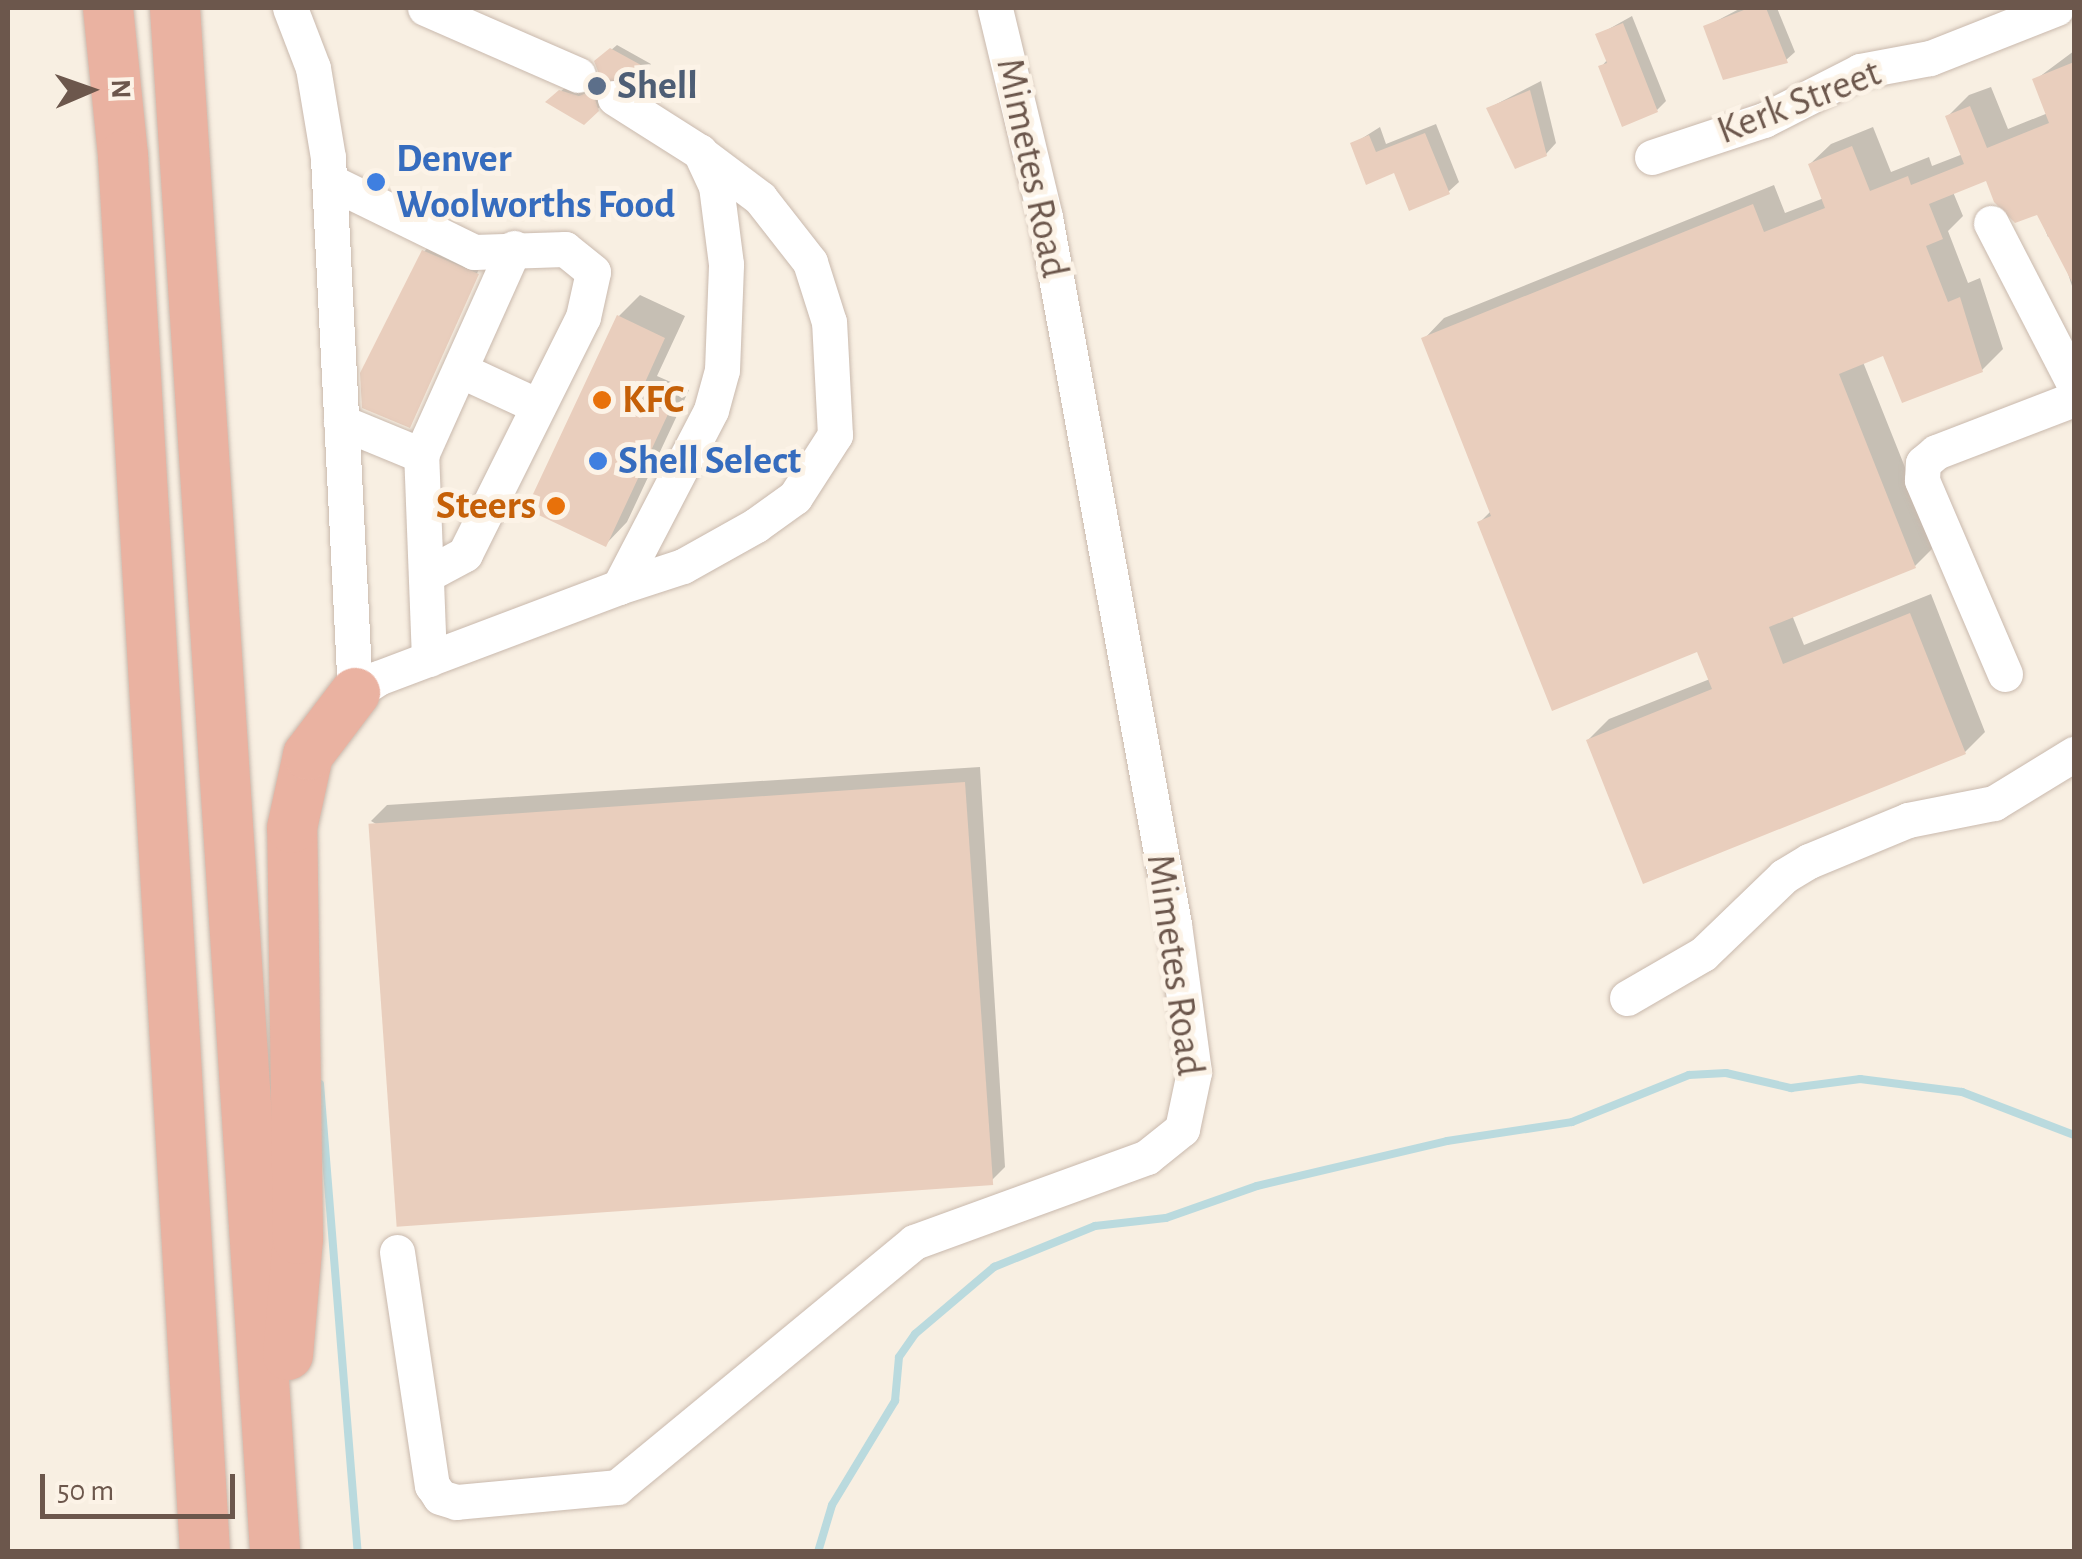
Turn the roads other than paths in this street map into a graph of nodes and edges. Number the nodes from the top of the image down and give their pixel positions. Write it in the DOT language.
graph roads {
  1 [pos="108,8"];
  2 [pos="175,8"];
  3 [pos="290,8"];
  4 [pos="425,8"];
  5 [pos="995,8"];
  6 [pos="2058,8"];
  7 [pos="578,74"];
  8 [pos="615,98"];
  9 [pos="700,152"];
  10 [pos="1652,157"];
  11 [pos="329,182"];
  12 [pos="1991,223"];
  13 [pos="514,248"];
  14 [pos="460,370"];
  15 [pos="2074,384"];
  16 [pos="2074,399"];
  17 [pos="538,406"];
  18 [pos="341,422"];
  19 [pos="422,455"];
  20 [pos="426,575"];
  21 [pos="619,588"];
  22 [pos="428,659"];
  23 [pos="2005,674"];
  24 [pos="355,693"];
  25 [pos="2074,754"];
  26 [pos="1628,998"];
  27 [pos="397,1252"];
  28 [pos="274,1542"];
  29 [pos="205,1552"];
  1 -- 29 [label="highway"];
  2 -- 28 [label="highway"];
  3 -- 11 [label="street"];
  4 -- 7 [label="street"];
  5 -- 27 [label="street, Mimetes Road"];
  6 -- 10 [label="street, Kerk Street"];
  8 -- 9 [label="street"];
  9 -- 21 [label="street"];
  9 -- 21 [label="street"];
  11 -- 13 [label="street"];
  11 -- 18 [label="street"];
  12 -- 15 [label="street"];
  13 -- 14 [label="street"];
  13 -- 17 [label="street"];
  14 -- 17 [label="street"];
  14 -- 19 [label="street"];
  16 -- 23 [label="street"];
  17 -- 20 [label="street"];
  18 -- 19 [label="street"];
  18 -- 24 [label="street"];
  19 -- 20 [label="street"];
  20 -- 22 [label="street"];
  21 -- 22 [label="street"];
  22 -- 24 [label="street"];
  24 -- 28 [label="highway"];
  25 -- 26 [label="street"];
}
